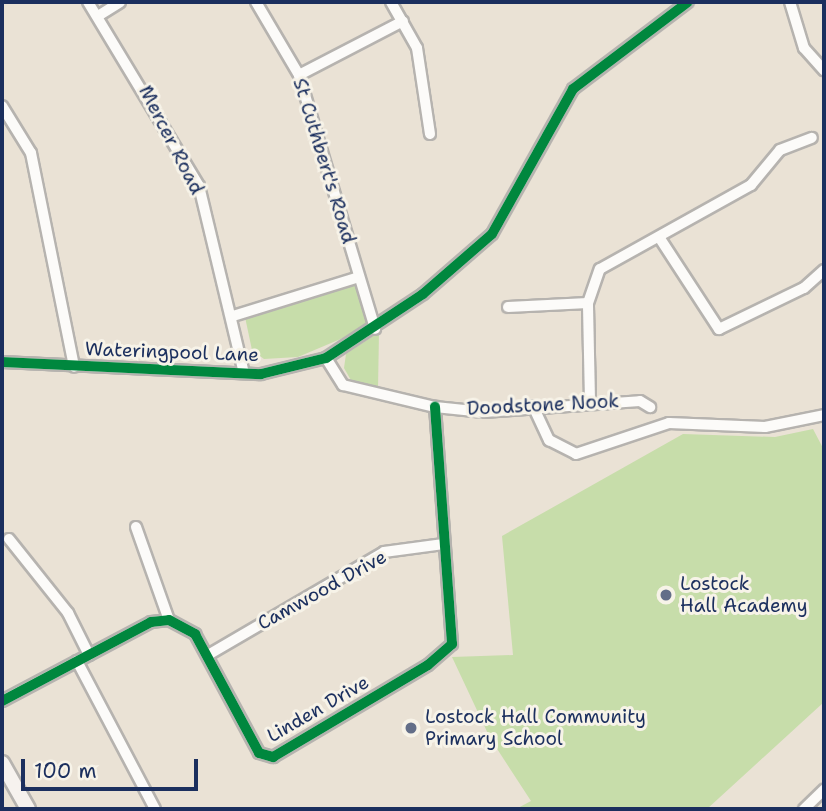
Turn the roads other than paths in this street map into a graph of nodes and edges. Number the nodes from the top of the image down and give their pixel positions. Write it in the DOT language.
graph roads {
  1 [pos="88,2"];
  2 [pos="120,2"];
  3 [pos="256,2"];
  4 [pos="391,2"];
  5 [pos="688,2"];
  6 [pos="789,2"];
  7 [pos="98,16"];
  8 [pos="402,21"];
  9 [pos="824,70"];
  10 [pos="299,75"];
  11 [pos="2,106"];
  12 [pos="430,134"];
  13 [pos="812,138"];
  14 [pos="659,237"];
  15 [pos="824,270"];
  16 [pos="359,277"];
  17 [pos="588,303"];
  18 [pos="508,307"];
  19 [pos="233,316"];
  20 [pos="375,329"];
  21 [pos="326,358"];
  22 [pos="2,362"];
  23 [pos="74,367"];
  24 [pos="244,373"];
  25 [pos="590,401"];
  26 [pos="533,406"];
  27 [pos="435,407"];
  28 [pos="650,407"];
  29 [pos="824,415"];
  30 [pos="136,527"];
  31 [pos="9,539"];
  32 [pos="443,544"];
  33 [pos="169,620"];
  34 [pos="89,654"];
  35 [pos="208,655"];
  36 [pos="78,661"];
  37 [pos="2,701"];
  38 [pos="3,767"];
  39 [pos="824,790"];
  40 [pos="28,809"];
  41 [pos="155,809"];
  42 [pos="804,809"];
  1 -- 7 [label="street, Mercer Road"];
  2 -- 7 [label="street"];
  3 -- 10 [label="street, St Cuthbert's Road"];
  4 -- 8 [label="street"];
  5 -- 20 [label="street, Wateringpool Lane"];
  6 -- 9 [label="street"];
  7 -- 19 [label="street, Mercer Road"];
  8 -- 10 [label="street"];
  8 -- 12 [label="street"];
  10 -- 16 [label="street, St Cuthbert's Road"];
  11 -- 23 [label="street"];
  13 -- 14 [label="street"];
  14 -- 15 [label="street"];
  14 -- 17 [label="street"];
  16 -- 19 [label="street, Wateringpool Lane"];
  16 -- 20 [label="street, St Cuthbert's Road"];
  17 -- 18 [label="street"];
  17 -- 25 [label="street"];
  19 -- 24 [label="street, Mercer Road"];
  20 -- 21 [label="street, Wateringpool Lane"];
  21 -- 24 [label="street, Wateringpool Lane"];
  21 -- 27 [label="street, Doodstone Nook"];
  22 -- 23 [label="street, Wateringpool Lane"];
  23 -- 24 [label="street, Wateringpool Lane"];
  25 -- 26 [label="street, Doodstone Nook"];
  25 -- 28 [label="street, Doodstone Nook"];
  26 -- 27 [label="street, Doodstone Nook"];
  26 -- 29 [label="street"];
  27 -- 32 [label="street, Linden Drive"];
  30 -- 33 [label="street"];
  31 -- 34 [label="street"];
  32 -- 35 [label="street, Camwood Drive"];
  32 -- 35 [label="street, Linden Drive"];
  33 -- 34 [label="street"];
  33 -- 35 [label="street, Linden Drive"];
  34 -- 36 [label="street"];
  36 -- 37 [label="street"];
  36 -- 41 [label="street"];
  38 -- 40 [label="main road"];
  39 -- 42 [label="street"];
}
